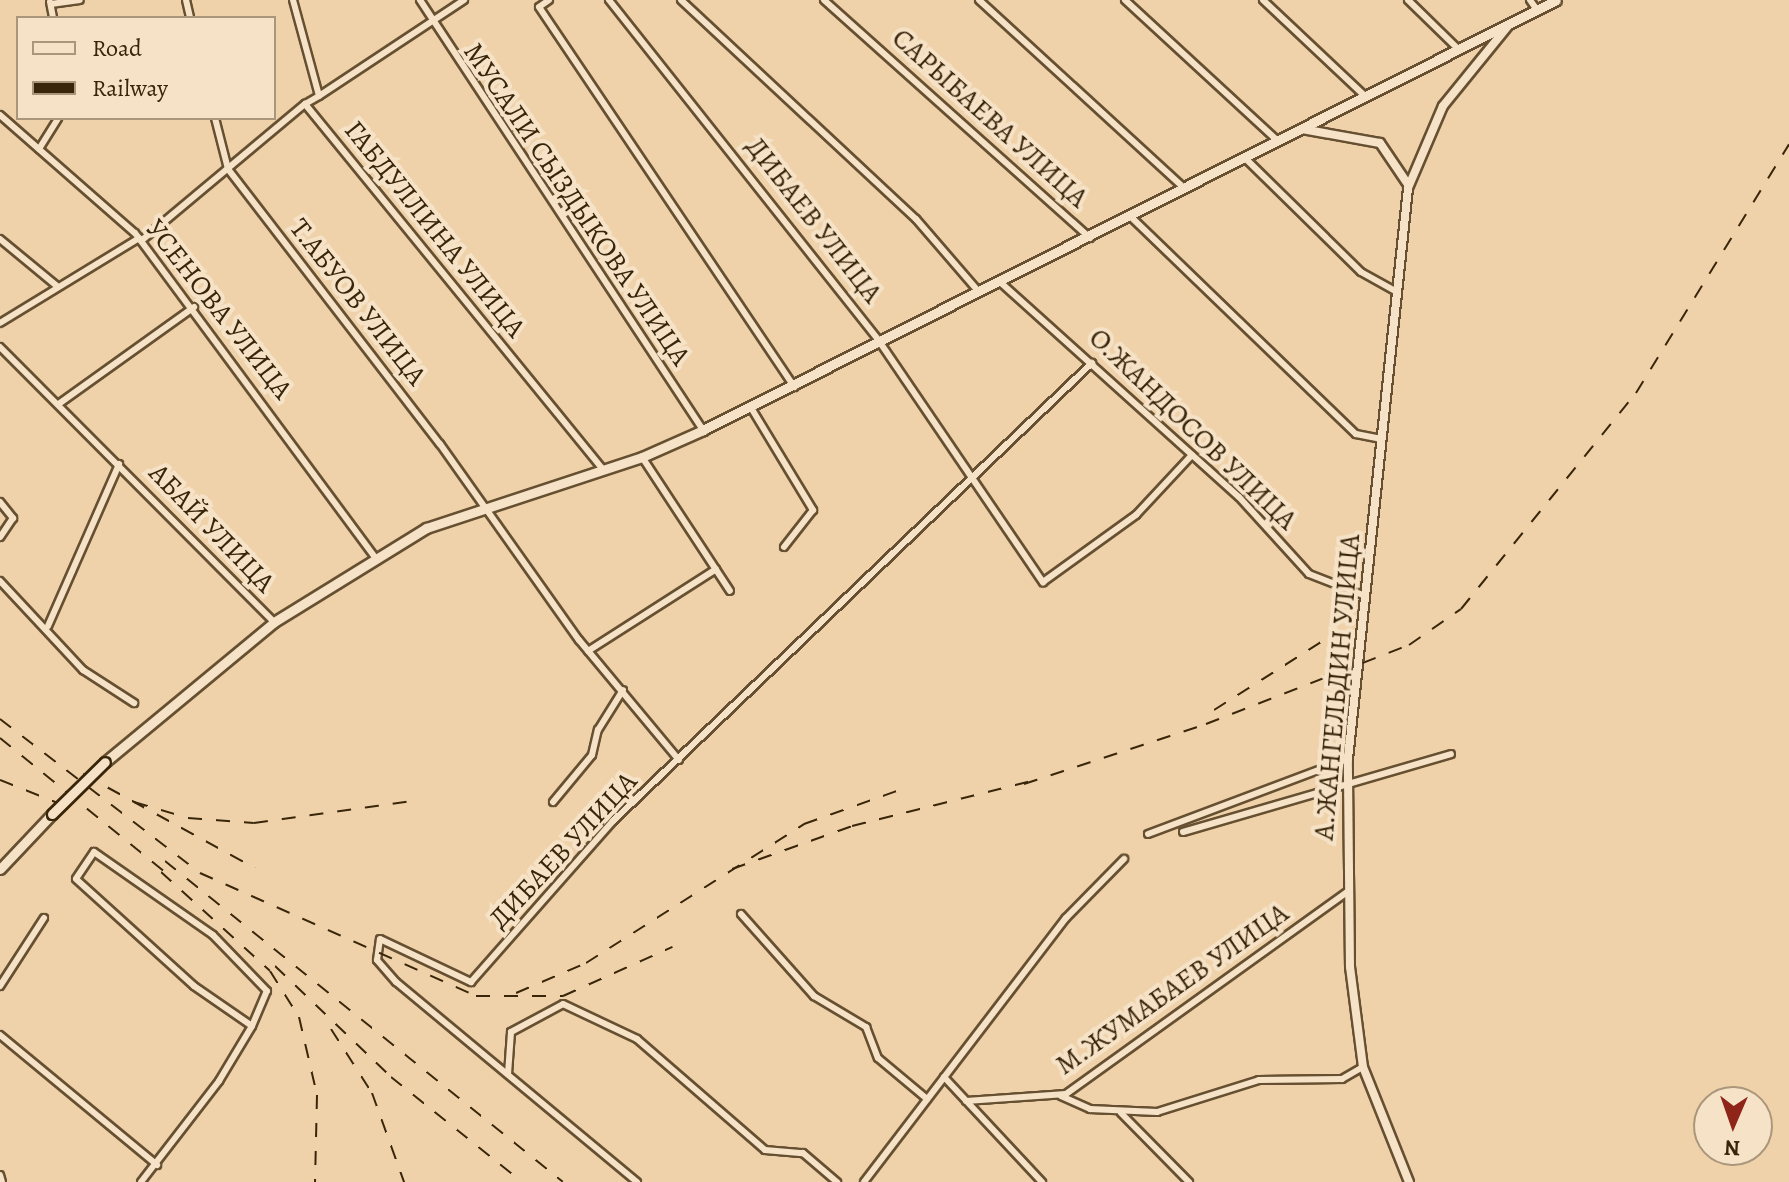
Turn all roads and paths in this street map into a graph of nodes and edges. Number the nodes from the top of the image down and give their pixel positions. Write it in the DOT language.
graph roads {
  1 [pos="80,0"];
  2 [pos="293,0"];
  3 [pos="420,0"];
  4 [pos="464,0"];
  5 [pos="549,0"];
  6 [pos="609,0"];
  7 [pos="681,0"];
  8 [pos="824,0"];
  9 [pos="979,0"];
  10 [pos="1125,0"];
  11 [pos="1263,0"];
  12 [pos="1408,0"];
  13 [pos="1530,0"];
  14 [pos="1556,0"];
  15 [pos="50,2"];
  16 [pos="1537,10"];
  17 [pos="430,25"];
  18 [pos="1508,25"];
  19 [pos="1458,49"];
  20 [pos="319,96"];
  21 [pos="1365,96"];
  22 [pos="305,104"];
  23 [pos="0,115"];
  24 [pos="57,120"];
  25 [pos="216,120"];
  26 [pos="1302,129"];
  27 [pos="1278,141"];
  28 [pos="39,149"];
  29 [pos="1246,159"];
  30 [pos="228,169"];
  31 [pos="1408,188"];
  32 [pos="1185,189"];
  33 [pos="1130,216"];
  34 [pos="1090,238"];
  35 [pos="0,239"];
  36 [pos="140,240"];
  37 [pos="1000,282"];
  38 [pos="57,286"];
  39 [pos="979,292"];
  40 [pos="1397,292"];
  41 [pos="194,307"];
  42 [pos="0,323"];
  43 [pos="879,341"];
  44 [pos="0,347"];
  45 [pos="1092,363"];
  46 [pos="794,387"];
  47 [pos="60,403"];
  48 [pos="750,406"];
  49 [pos="703,430"];
  50 [pos="1382,439"];
  51 [pos="1192,455"];
  52 [pos="642,457"];
  53 [pos="119,464"];
  54 [pos="603,470"];
  55 [pos="968,480"];
  56 [pos="0,502"];
  57 [pos="483,506"];
  58 [pos="0,537"];
  59 [pos="784,547"];
  60 [pos="374,556"];
  61 [pos="716,569"];
  62 [pos="0,581"];
  63 [pos="730,591"];
  64 [pos="1363,595"];
  65 [pos="274,622"];
  66 [pos="48,626"];
  67 [pos="588,651"];
  68 [pos="623,690"];
  69 [pos="134,703"];
  70 [pos="1451,754"];
  71 [pos="1348,759"];
  72 [pos="679,760"];
  73 [pos="1347,783"];
  74 [pos="553,802"];
  75 [pos="1183,832"];
  76 [pos="1148,834"];
  77 [pos="1124,859"];
  78 [pos="0,869"];
  79 [pos="1348,891"];
  80 [pos="741,914"];
  81 [pos="44,918"];
  82 [pos="0,986"];
  83 [pos="252,1026"];
  84 [pos="0,1035"];
  85 [pos="1363,1067"];
  86 [pos="508,1074"];
  87 [pos="944,1077"];
  88 [pos="1057,1095"];
  89 [pos="927,1099"];
  90 [pos="966,1101"];
  91 [pos="1121,1113"];
  92 [pos="157,1165"];
  93 [pos="0,1175"];
  94 [pos="2,1182"];
  95 [pos="141,1182"];
  96 [pos="637,1182"];
  97 [pos="837,1182"];
  98 [pos="864,1182"];
  99 [pos="1042,1182"];
  100 [pos="1189,1182"];
  101 [pos="1409,1182"];
  1 -- 15 [label="street"];
  2 -- 20 [label="street"];
  3 -- 17 [label="street, МУСАЛИ СЫЗДЫКОВА УЛИЦА"];
  4 -- 17 [label="street"];
  5 -- 46 [label="street"];
  6 -- 43 [label="street, ДИБАЕВ УЛИЦА"];
  7 -- 39 [label="street"];
  8 -- 34 [label="street, САРЫБАЕВА УЛИЦА"];
  9 -- 32 [label="street"];
  10 -- 27 [label="street"];
  11 -- 21 [label="street"];
  12 -- 19 [label="street"];
  13 -- 16 [label="street"];
  14 -- 16 [label="main road"];
  16 -- 18 [label="main road"];
  17 -- 20 [label="street"];
  17 -- 49 [label="street, МУСАЛИ СЫЗДЫКОВА УЛИЦА"];
  18 -- 19 [label="main road"];
  18 -- 31 [label="street, А.ЖАНГЕЛЬДИН УЛИЦА"];
  19 -- 21 [label="main road"];
  20 -- 22 [label="street"];
  21 -- 26 [label="main road"];
  22 -- 30 [label="street"];
  22 -- 54 [label="street, ГАБДУЛЛИНА УЛИЦА"];
  23 -- 28 [label="street, УСЕНОВА УЛИЦА"];
  24 -- 28 [label="street"];
  25 -- 30 [label="street, Т.АБУОВ УЛИЦА"];
  26 -- 27 [label="main road"];
  26 -- 31 [label="street"];
  27 -- 29 [label="main road"];
  28 -- 36 [label="street, УСЕНОВА УЛИЦА"];
  29 -- 32 [label="main road"];
  29 -- 40 [label="street"];
  30 -- 36 [label="street"];
  30 -- 57 [label="street, Т.АБУОВ УЛИЦА"];
  31 -- 40 [label="street, А.ЖАНГЕЛЬДИН УЛИЦА"];
  32 -- 33 [label="main road"];
  33 -- 34 [label="main road"];
  33 -- 50 [label="street"];
  34 -- 37 [label="main road"];
  35 -- 38 [label="street"];
  36 -- 38 [label="street"];
  36 -- 41 [label="street, УСЕНОВА УЛИЦА"];
  37 -- 39 [label="main road"];
  37 -- 45 [label="street, О.ЖАНДОСОВ УЛИЦА"];
  38 -- 42 [label="street"];
  39 -- 43 [label="main road"];
  40 -- 50 [label="street, А.ЖАНГЕЛЬДИН УЛИЦА"];
  41 -- 47 [label="street"];
  41 -- 60 [label="street, УСЕНОВА УЛИЦА"];
  43 -- 46 [label="main road"];
  43 -- 55 [label="street, ДИБАЕВ УЛИЦА"];
  44 -- 47 [label="street, АБАЙ УЛИЦА"];
  45 -- 51 [label="street, О.ЖАНДОСОВ УЛИЦА"];
  45 -- 55 [label="street, ДИБАЕВ УЛИЦА"];
  46 -- 48 [label="main road"];
  47 -- 53 [label="street, АБАЙ УЛИЦА"];
  48 -- 49 [label="main road"];
  48 -- 59 [label="street"];
  49 -- 52 [label="main road"];
  50 -- 64 [label="street, А.ЖАНГЕЛЬДИН УЛИЦА"];
  51 -- 55 [label="street, ДИБАЕВ УЛИЦА"];
  51 -- 64 [label="street, О.ЖАНДОСОВ УЛИЦА"];
  52 -- 54 [label="main road"];
  52 -- 61 [label="street"];
  53 -- 65 [label="street, АБАЙ УЛИЦА"];
  53 -- 66 [label="street, АБАЙ УЛИЦА"];
  54 -- 57 [label="main road"];
  55 -- 72 [label="street, ДИБАЕВ УЛИЦА"];
  56 -- 58 [label="street"];
  57 -- 60 [label="main road"];
  57 -- 67 [label="street"];
  60 -- 65 [label="main road"];
  61 -- 63 [label="street"];
  61 -- 67 [label="street"];
  62 -- 66 [label="street"];
  64 -- 71 [label="street, А.ЖАНГЕЛЬДИН УЛИЦА"];
  65 -- 78 [label="main road, bridge"];
  66 -- 69 [label="street"];
  67 -- 68 [label="street"];
  68 -- 72 [label="street"];
  68 -- 74 [label="street, ДИБАЕВ УЛИЦА"];
  70 -- 73 [label="street"];
  71 -- 73 [label="street, А.ЖАНГЕЛЬДИН УЛИЦА"];
  71 -- 76 [label="street"];
  72 -- 86 [label="street, ДИБАЕВ УЛИЦА"];
  73 -- 75 [label="street"];
  73 -- 79 [label="street, А.ЖАНГЕЛЬДИН УЛИЦА"];
  77 -- 87 [label="street"];
  79 -- 85 [label="street, А.ЖАНГЕЛЬДИН УЛИЦА"];
  79 -- 88 [label="street, М.ЖУМАБАЕВ УЛИЦА"];
  80 -- 89 [label="street"];
  81 -- 82 [label="street"];
  83 -- 83 [label="street"];
  83 -- 92 [label="street"];
  84 -- 92 [label="street"];
  85 -- 91 [label="street"];
  85 -- 101 [label="street, А.ЖАНГЕЛЬДИН УЛИЦА"];
  86 -- 96 [label="street"];
  86 -- 97 [label="street"];
  87 -- 89 [label="street"];
  87 -- 90 [label="street"];
  88 -- 90 [label="street, М.ЖУМАБАЕВ УЛИЦА"];
  88 -- 91 [label="street"];
  89 -- 98 [label="street"];
  90 -- 99 [label="street"];
  91 -- 100 [label="street"];
  92 -- 95 [label="street"];
  93 -- 94 [label="street"];
}
